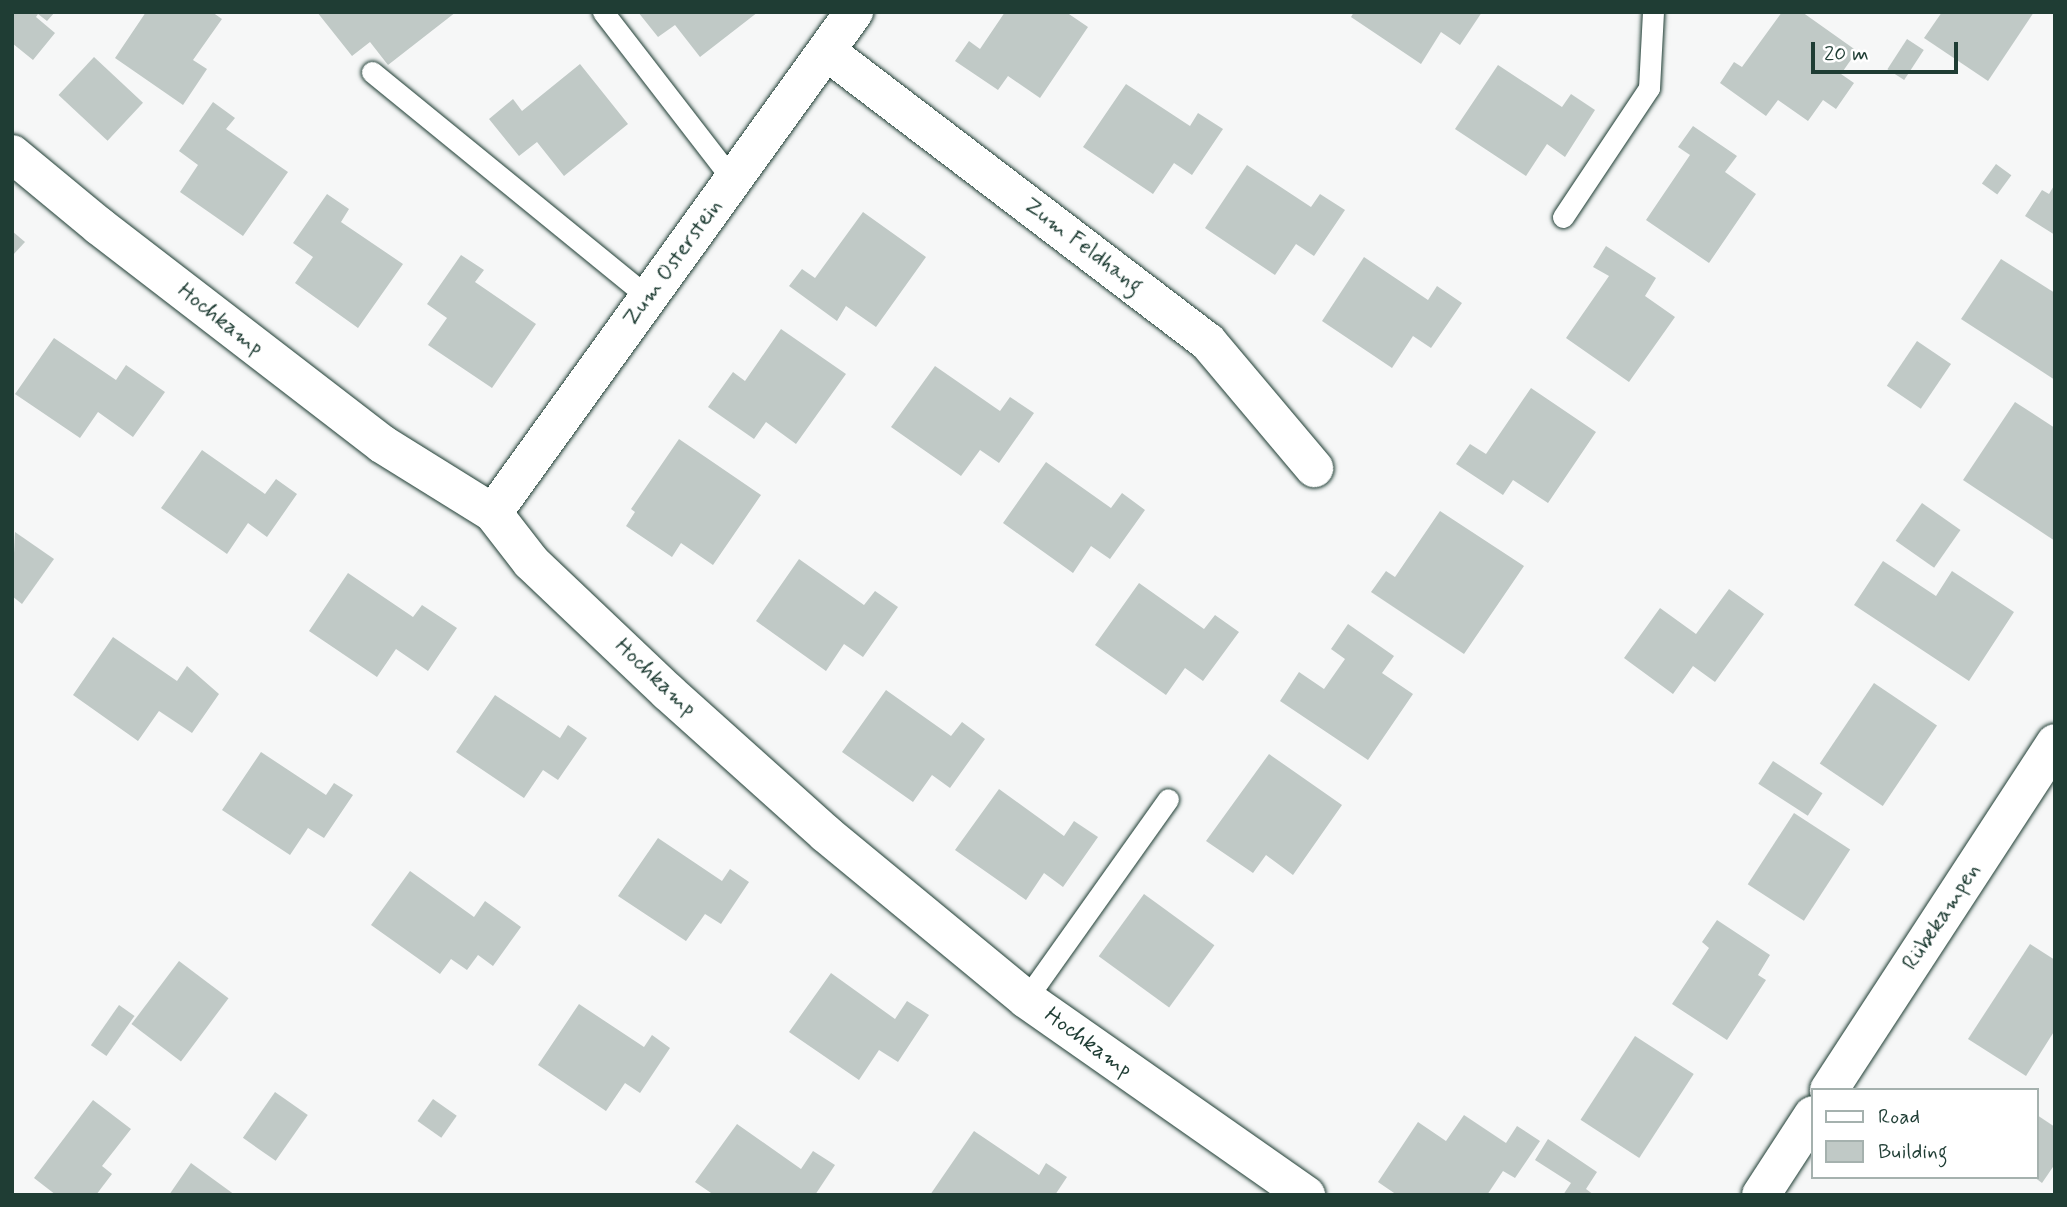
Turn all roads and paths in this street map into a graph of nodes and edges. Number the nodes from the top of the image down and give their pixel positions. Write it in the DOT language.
graph roads {
  1 [pos="603,12"];
  2 [pos="1653,12"];
  3 [pos="839,25"];
  4 [pos="372,72"];
  5 [pos="12,154"];
  6 [pos="733,180"];
  7 [pos="1563,217"];
  8 [pos="648,297"];
  9 [pos="1314,468"];
  10 [pos="493,513"];
  11 [pos="2055,743"];
  12 [pos="1168,799"];
  13 [pos="1026,999"];
  14 [pos="1830,1088"];
  15 [pos="1812,1117"];
  16 [pos="1306,1195"];
  17 [pos="1761,1195"];
  1 -- 6 [label="lane"];
  2 -- 7 [label="lane"];
  3 -- 6 [label="street, Zum Osterstein"];
  3 -- 9 [label="street, Zum Feldhang"];
  4 -- 8 [label="lane"];
  5 -- 10 [label="street, Hochkamp"];
  6 -- 8 [label="street, Zum Osterstein"];
  8 -- 10 [label="street, Zum Osterstein"];
  10 -- 13 [label="street, Hochkamp"];
  11 -- 14 [label="street, Rübekampen"];
  12 -- 13 [label="lane"];
  13 -- 16 [label="street, Hochkamp"];
  15 -- 17 [label="street"];
}
